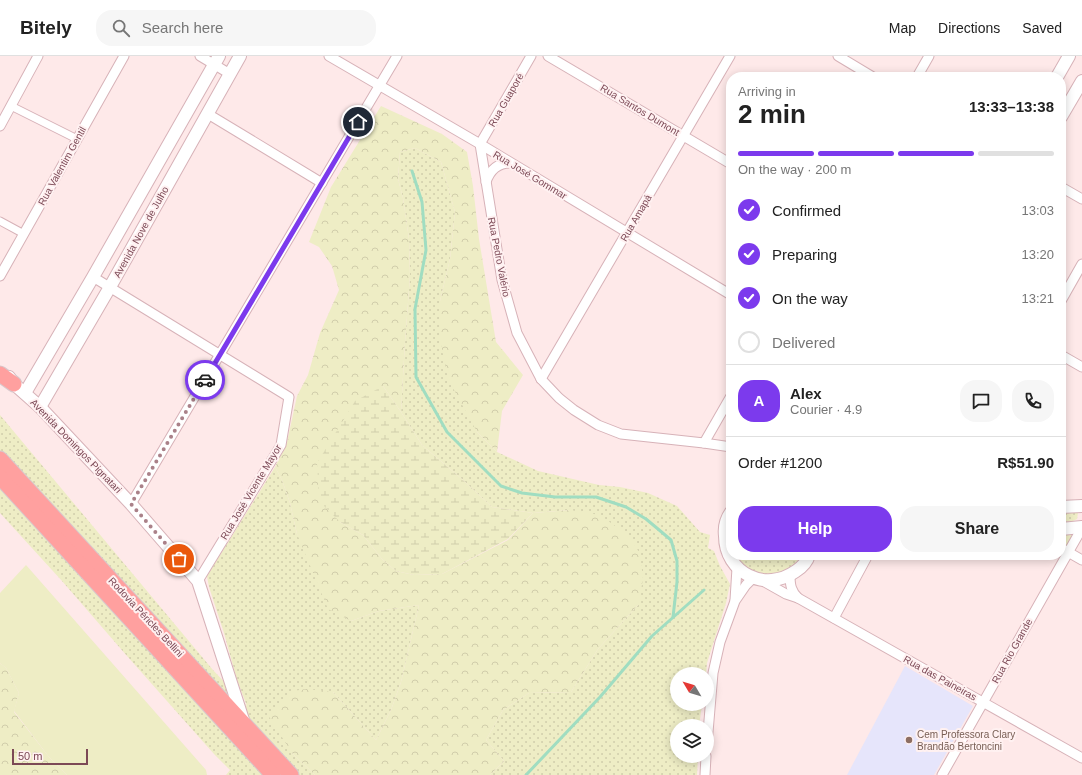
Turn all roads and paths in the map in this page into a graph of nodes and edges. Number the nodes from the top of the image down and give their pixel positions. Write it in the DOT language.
graph roads {
  1 [pos="38,56"];
  2 [pos="124,56"];
  3 [pos="200,56"];
  4 [pos="240,56"];
  5 [pos="329,56"];
  6 [pos="397,56"];
  7 [pos="531,56"];
  8 [pos="548,56"];
  9 [pos="730,56"];
  10 [pos="838,56"];
  11 [pos="929,56"];
  12 [pos="1069,56"];
  13 [pos="216,60"];
  14 [pos="865,72"];
  15 [pos="920,72"];
  16 [pos="1060,72"];
  17 [pos="230,74"];
  18 [pos="1082,81"];
  19 [pos="380,86"];
  20 [pos="11,106"];
  21 [pos="1066,108"];
  22 [pos="208,114"];
  23 [pos="0,126"];
  24 [pos="684,136"];
  25 [pos="77,139"];
  26 [pos="480,144"];
  27 [pos="726,161"];
  28 [pos="510,163"];
  29 [pos="486,182"];
  30 [pos="322,183"];
  31 [pos="1066,190"];
  32 [pos="1082,199"];
  33 [pos="0,221"];
  34 [pos="627,233"];
  35 [pos="24,234"];
  36 [pos="1082,264"];
  37 [pos="0,276"];
  38 [pos="93,276"];
  39 [pos="110,287"];
  40 [pos="726,292"];
  41 [pos="1066,292"];
  42 [pos="220,354"];
  43 [pos="1066,358"];
  44 [pos="0,367"];
  45 [pos="1082,367"];
  46 [pos="0,374"];
  47 [pos="541,379"];
  48 [pos="20,388"];
  49 [pos="726,405"];
  50 [pos="40,407"];
  51 [pos="704,443"];
  52 [pos="726,446"];
  53 [pos="0,458"];
  54 [pos="0,477"];
  55 [pos="0,486"];
  56 [pos="131,504"];
  57 [pos="1082,506"];
  58 [pos="1066,507"];
  59 [pos="726,523"];
  60 [pos="1082,527"];
  61 [pos="1066,529"];
  62 [pos="726,547"];
  63 [pos="1066,547"];
  64 [pos="66,548"];
  65 [pos="1066,551"];
  66 [pos="731,560"];
  67 [pos="807,560"];
  68 [pos="865,560"];
  69 [pos="1059,560"];
  70 [pos="1082,560"];
  71 [pos="737,568"];
  72 [pos="790,576"];
  73 [pos="757,579"];
  74 [pos="198,581"];
  75 [pos="798,598"];
  76 [pos="735,601"];
  77 [pos="834,618"];
  78 [pos="983,702"];
  79 [pos="709,719"];
  80 [pos="245,725"];
  81 [pos="1082,758"];
  82 [pos="706,763"];
  83 [pos="273,775"];
  84 [pos="291,775"];
  85 [pos="705,775"];
  86 [pos="942,775"];
  1 -- 20 [label="street"];
  2 -- 25 [label="street, Rua Valentim Gentil"];
  3 -- 13 [label="street"];
  4 -- 17 [label="street, Avenida Nove de Julho"];
  5 -- 19 [label="street, Rua José Gommar"];
  6 -- 19 [label="street"];
  7 -- 26 [label="street, Rua Guaporé"];
  8 -- 24 [label="street, Rua Santos Dumont"];
  9 -- 24 [label="street, Rua Amapá"];
  10 -- 14 [label="street"];
  11 -- 15 [label="street"];
  12 -- 16 [label="street"];
  13 -- 17 [label="street"];
  13 -- 38 [label="street, Avenida Nove de Julho"];
  17 -- 22 [label="street, Avenida Nove de Julho"];
  18 -- 21 [label="street"];
  19 -- 26 [label="street, Rua José Gommar"];
  19 -- 30 [label="street"];
  20 -- 23 [label="street"];
  20 -- 25 [label="street"];
  22 -- 30 [label="street"];
  22 -- 39 [label="street, Avenida Nove de Julho"];
  24 -- 27 [label="street, Rua Santos Dumont"];
  24 -- 34 [label="street, Rua Amapá"];
  25 -- 35 [label="street, Rua Valentim Gentil"];
  26 -- 28 [label="street, Rua José Gommar"];
  26 -- 29 [label="street, Rua Pedro Valério"];
  28 -- 29 [label="street"];
  28 -- 34 [label="street, Rua José Gommar"];
  29 -- 47 [label="street, Rua Pedro Valério"];
  30 -- 42 [label="street"];
  31 -- 32 [label="street"];
  33 -- 35 [label="street"];
  34 -- 40 [label="street, Rua José Gommar"];
  34 -- 47 [label="street, Rua Amapá"];
  35 -- 37 [label="street, Rua Valentim Gentil"];
  36 -- 41 [label="street"];
  38 -- 39 [label="street"];
  38 -- 48 [label="street, Avenida Nove de Julho"];
  39 -- 42 [label="street"];
  39 -- 50 [label="street, Avenida Nove de Julho"];
  42 -- 56 [label="street"];
  42 -- 74 [label="street, Rua José Vicente Mayor"];
  43 -- 45 [label="street"];
  44 -- 48 [label="street, Avenida Domingos Pignatari"];
  46 -- 48 [label="main road"];
  47 -- 51 [label="street, Rua Pedro Valério"];
  48 -- 50 [label="street, Avenida Domingos Pignatari"];
  49 -- 51 [label="street"];
  50 -- 56 [label="street, Avenida Domingos Pignatari"];
  51 -- 52 [label="street, Rua Pedro Valério"];
  53 -- 80 [label="main road, Rodovia Péricles Bellini"];
  54 -- 64 [label="main road, Rodovia Péricles Bellini"];
  55 -- 64 [label="main road"];
  56 -- 74 [label="street, Avenida Domingos Pignatari"];
  57 -- 58 [label="street"];
  59 -- 62 [label="street"];
  60 -- 61 [label="street"];
  60 -- 63 [label="street, Rua Rio Grande"];
  64 -- 83 [label="main road, Rodovia Péricles Bellini"];
  65 -- 70 [label="street"];
  66 -- 71 [label="street"];
  67 -- 72 [label="street"];
  68 -- 77 [label="street"];
  69 -- 78 [label="street, Rua Rio Grande"];
  71 -- 73 [label="street"];
  71 -- 76 [label="street"];
  72 -- 73 [label="street"];
  72 -- 75 [label="street"];
  73 -- 75 [label="street, Rua das Paineiras"];
  73 -- 76 [label="street"];
  74 -- 80 [label="street"];
  75 -- 77 [label="street, Rua das Paineiras"];
  76 -- 79 [label="street"];
  77 -- 78 [label="street, Rua das Paineiras"];
  78 -- 81 [label="street, Rua das Paineiras"];
  78 -- 86 [label="street, Rua Rio Grande"];
  80 -- 84 [label="main road, Rodovia Péricles Bellini"];
  82 -- 85 [label="street"];
}
